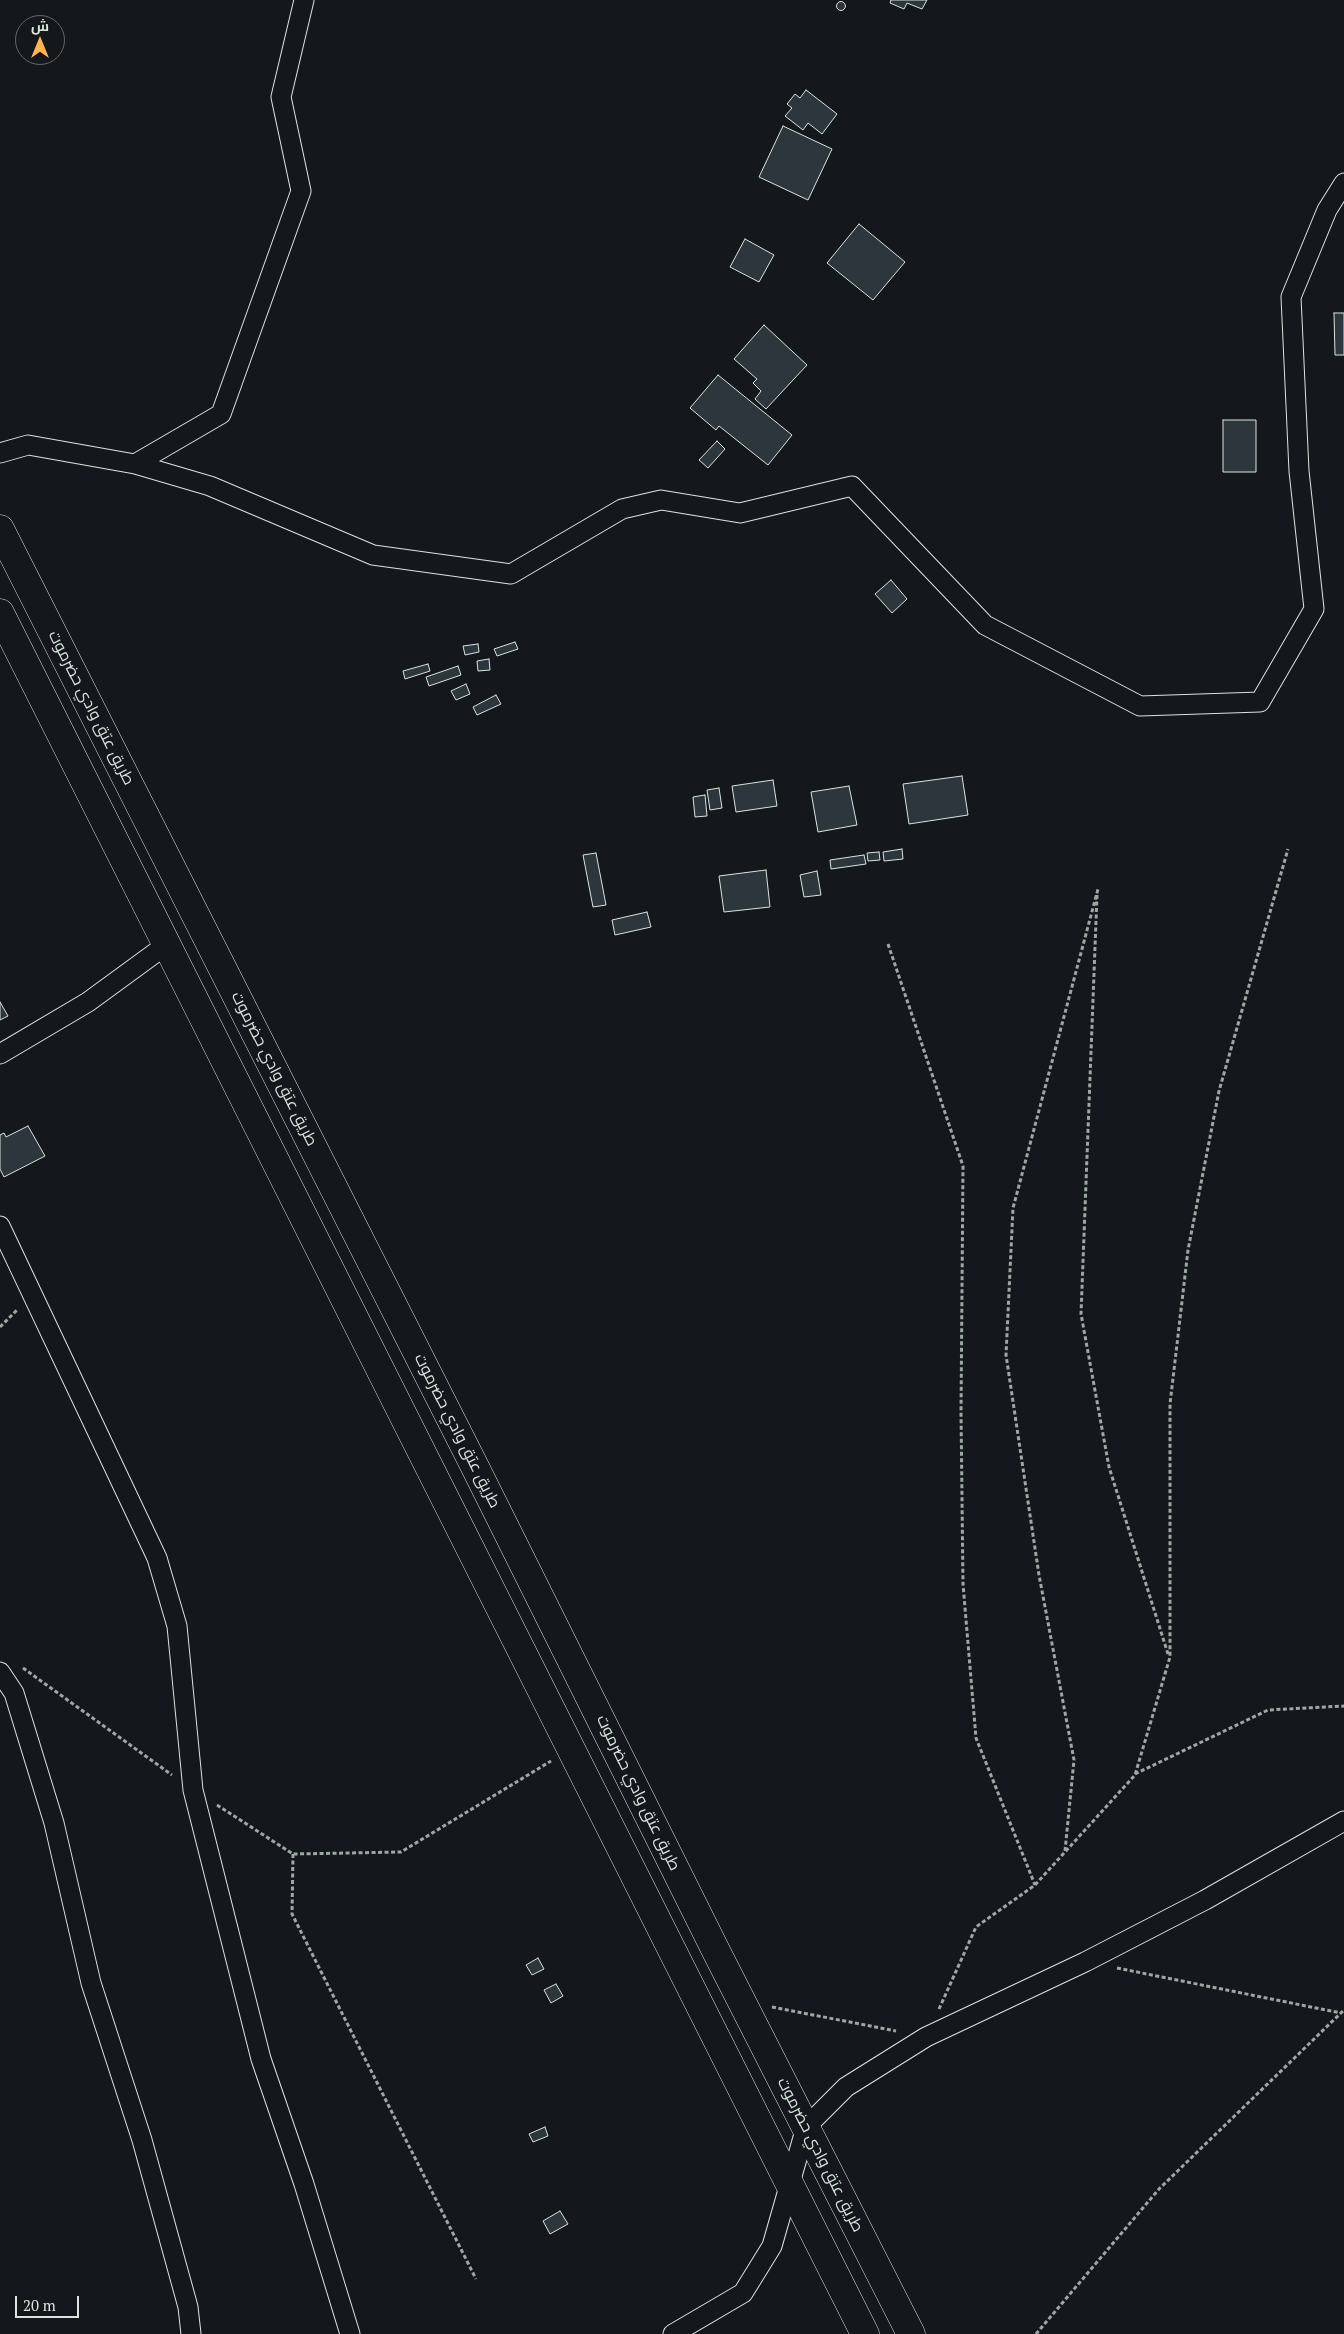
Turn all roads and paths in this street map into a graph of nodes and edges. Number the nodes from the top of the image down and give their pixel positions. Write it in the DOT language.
graph roads {
  1 [pos="304,0"];
  2 [pos="1344,183"];
  3 [pos="0,453"];
  4 [pos="135,464"];
  5 [pos="2,536"];
  6 [pos="0,613"];
  7 [pos="1288,849"];
  8 [pos="888,944"];
  9 [pos="166,945"];
  10 [pos="0,1054"];
  11 [pos="0,1226"];
  12 [pos="1170,1657"];
  13 [pos="8,1668"];
  14 [pos="1344,1706"];
  15 [pos="572,1748"];
  16 [pos="1135,1774"];
  17 [pos="193,1790"];
  18 [pos="1344,1821"];
  19 [pos="1065,1852"];
  20 [pos="293,1854"];
  21 [pos="1035,1885"];
  22 [pos="1085,1962"];
  23 [pos="742,2002"];
  24 [pos="1343,2012"];
  25 [pos="926,2037"];
  26 [pos="806,2127"];
  27 [pos="790,2183"];
  28 [pos="476,2279"];
  29 [pos="191,2334"];
  30 [pos="350,2334"];
  31 [pos="673,2334"];
  32 [pos="866,2334"];
  33 [pos="911,2334"];
  34 [pos="1036,2334"];
  1 -- 4 [label="street"];
  2 -- 4 [label="street"];
  3 -- 4 [label="street"];
  5 -- 23 [label="main road, طريق عتق وادي حضرموت"];
  6 -- 9 [label="main road"];
  7 -- 12 [label="path"];
  8 -- 21 [label="path"];
  9 -- 10 [label="street"];
  9 -- 15 [label="main road"];
  11 -- 17 [label="street"];
  12 -- 16 [label="path"];
  12 -- 19 [label="path"];
  13 -- 17 [label="path"];
  13 -- 29 [label="street"];
  14 -- 16 [label="path"];
  15 -- 20 [label="path"];
  15 -- 27 [label="main road"];
  16 -- 19 [label="path"];
  17 -- 20 [label="path"];
  17 -- 30 [label="street"];
  18 -- 22 [label="street"];
  19 -- 21 [label="path"];
  20 -- 28 [label="path"];
  21 -- 25 [label="path"];
  22 -- 24 [label="path"];
  22 -- 25 [label="street"];
  23 -- 25 [label="path"];
  23 -- 26 [label="main road, طريق عتق وادي حضرموت"];
  24 -- 34 [label="path"];
  25 -- 26 [label="street"];
  26 -- 27 [label="street"];
  26 -- 33 [label="main road, طريق عتق وادي حضرموت"];
  27 -- 31 [label="street"];
  27 -- 32 [label="main road"];
}
